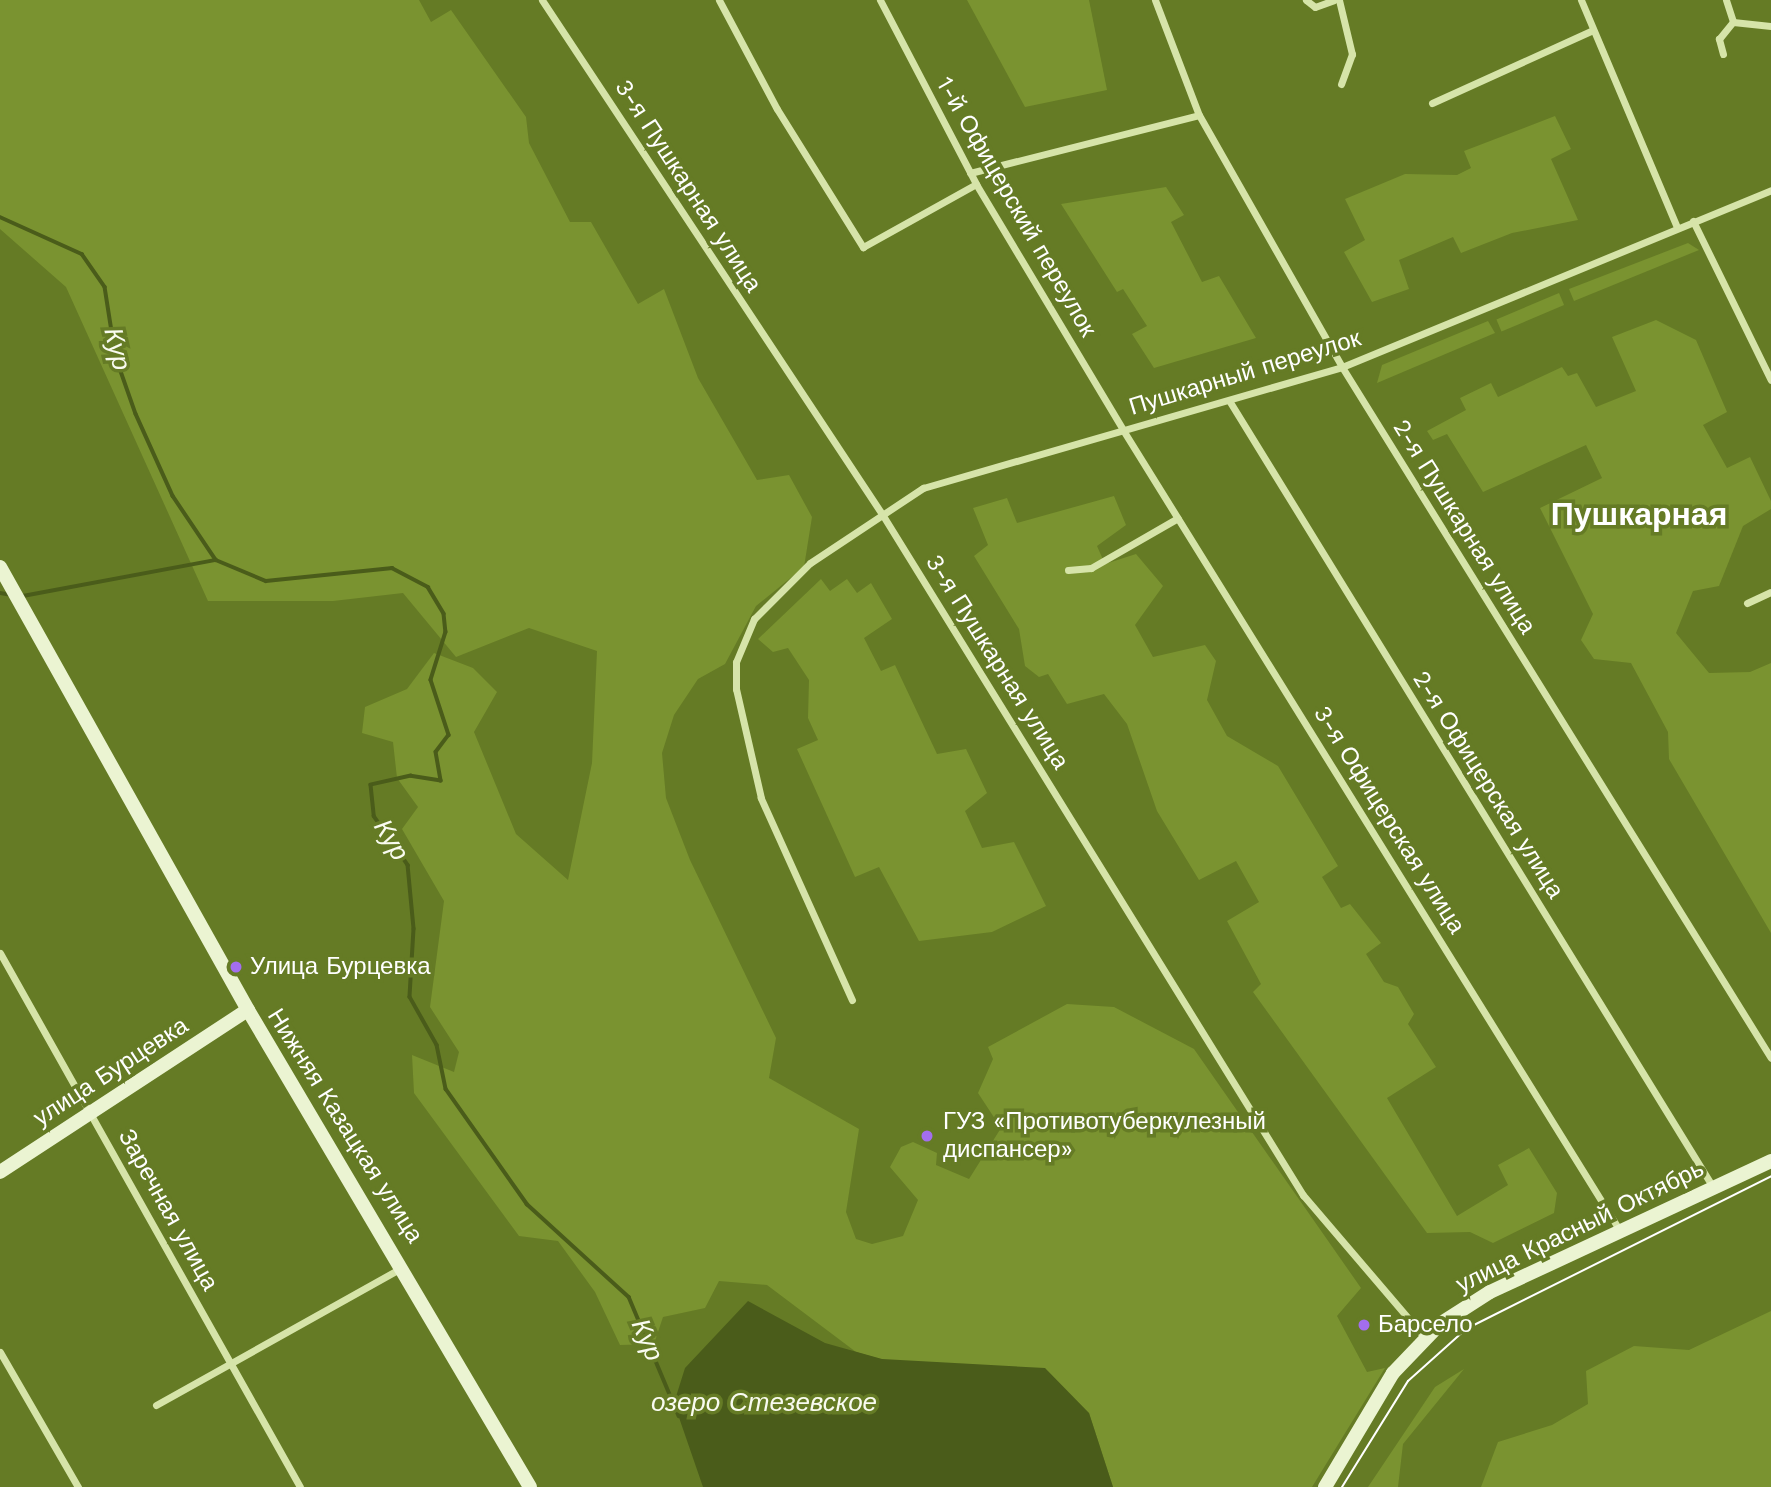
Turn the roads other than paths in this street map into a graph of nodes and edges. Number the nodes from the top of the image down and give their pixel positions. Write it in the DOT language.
graph roads {
  1 [pos="542,0"];
  2 [pos="719,0"];
  3 [pos="880,0"];
  4 [pos="1155,0"];
  5 [pos="1306,0"];
  6 [pos="1336,0"];
  7 [pos="1581,0"];
  8 [pos="1726,0"];
  9 [pos="1733,22"];
  10 [pos="1771,26"];
  11 [pos="1591,31"];
  12 [pos="1723,54"];
  13 [pos="1341,84"];
  14 [pos="1432,103"];
  15 [pos="1199,115"];
  16 [pos="970,173"];
  17 [pos="976,184"];
  18 [pos="1771,190"];
  19 [pos="1693,221"];
  20 [pos="1676,226"];
  21 [pos="1342,368"];
  22 [pos="1771,380"];
  23 [pos="1230,402"];
  24 [pos="1123,430"];
  25 [pos="882,514"];
  26 [pos="1178,518"];
  27 [pos="0,567"];
  28 [pos="1068,570"];
  29 [pos="1771,592"];
  30 [pos="1747,603"];
  31 [pos="0,953"];
  32 [pos="852,1000"];
  33 [pos="247,1010"];
  34 [pos="1771,1058"];
  35 [pos="91,1111"];
  36 [pos="1771,1161"];
  37 [pos="0,1172"];
  38 [pos="1714,1188"];
  39 [pos="1620,1232"];
  40 [pos="404,1266"];
  41 [pos="1425,1338"];
  42 [pos="0,1352"];
  43 [pos="230,1364"];
  44 [pos="156,1405"];
  45 [pos="78,1487"];
  46 [pos="300,1487"];
  47 [pos="530,1487"];
  48 [pos="1325,1487"];
  1 -- 25 [label="street, 3-я Пушкарная улица"];
  2 -- 17 [label="street"];
  3 -- 16 [label="street, 1-й Офицерский переулок"];
  4 -- 15 [label="street, 2-я Пушкарная улица"];
  5 -- 6 [label="street"];
  6 -- 13 [label="street"];
  7 -- 11 [label="street"];
  8 -- 9 [label="street"];
  9 -- 10 [label="street"];
  9 -- 12 [label="street"];
  11 -- 14 [label="street"];
  11 -- 20 [label="street"];
  15 -- 16 [label="street"];
  15 -- 21 [label="street, 2-я Пушкарная улица"];
  16 -- 17 [label="street, 1-й Офицерский переулок"];
  17 -- 24 [label="street, 1-й Офицерский переулок"];
  18 -- 19 [label="street, Пушкарный переулок"];
  19 -- 20 [label="street, Пушкарный переулок"];
  19 -- 22 [label="street"];
  20 -- 21 [label="street, Пушкарный переулок"];
  21 -- 23 [label="street, Пушкарный переулок"];
  21 -- 34 [label="street, 2-я Пушкарная улица"];
  23 -- 24 [label="street, Пушкарный переулок"];
  23 -- 38 [label="street, 2-я Офицерская улица"];
  24 -- 25 [label="street, Пушкарный переулок"];
  24 -- 26 [label="street, 3-я Офицерская улица"];
  25 -- 32 [label="street, Пушкарный переулок"];
  25 -- 41 [label="street, 3-я Пушкарная улица"];
  26 -- 28 [label="street"];
  26 -- 39 [label="street, 3-я Офицерская улица"];
  27 -- 33 [label="street, Нижняя Казацкая улица"];
  29 -- 30 [label="street"];
  31 -- 35 [label="street, Заречная улица"];
  33 -- 35 [label="street, улица Бурцевка"];
  33 -- 40 [label="street, Нижняя Казацкая улица"];
  35 -- 37 [label="street, улица Бурцевка"];
  35 -- 43 [label="street, Заречная улица"];
  36 -- 38 [label="street, улица Красный Октябрь"];
  38 -- 39 [label="street, улица Красный Октябрь"];
  39 -- 41 [label="street, улица Красный Октябрь"];
  40 -- 43 [label="street"];
  40 -- 47 [label="street, Нижняя Казацкая улица"];
  41 -- 48 [label="street, улица Красный Октябрь"];
  42 -- 45 [label="street"];
  43 -- 44 [label="street"];
  43 -- 46 [label="street, Заречная улица"];
}
